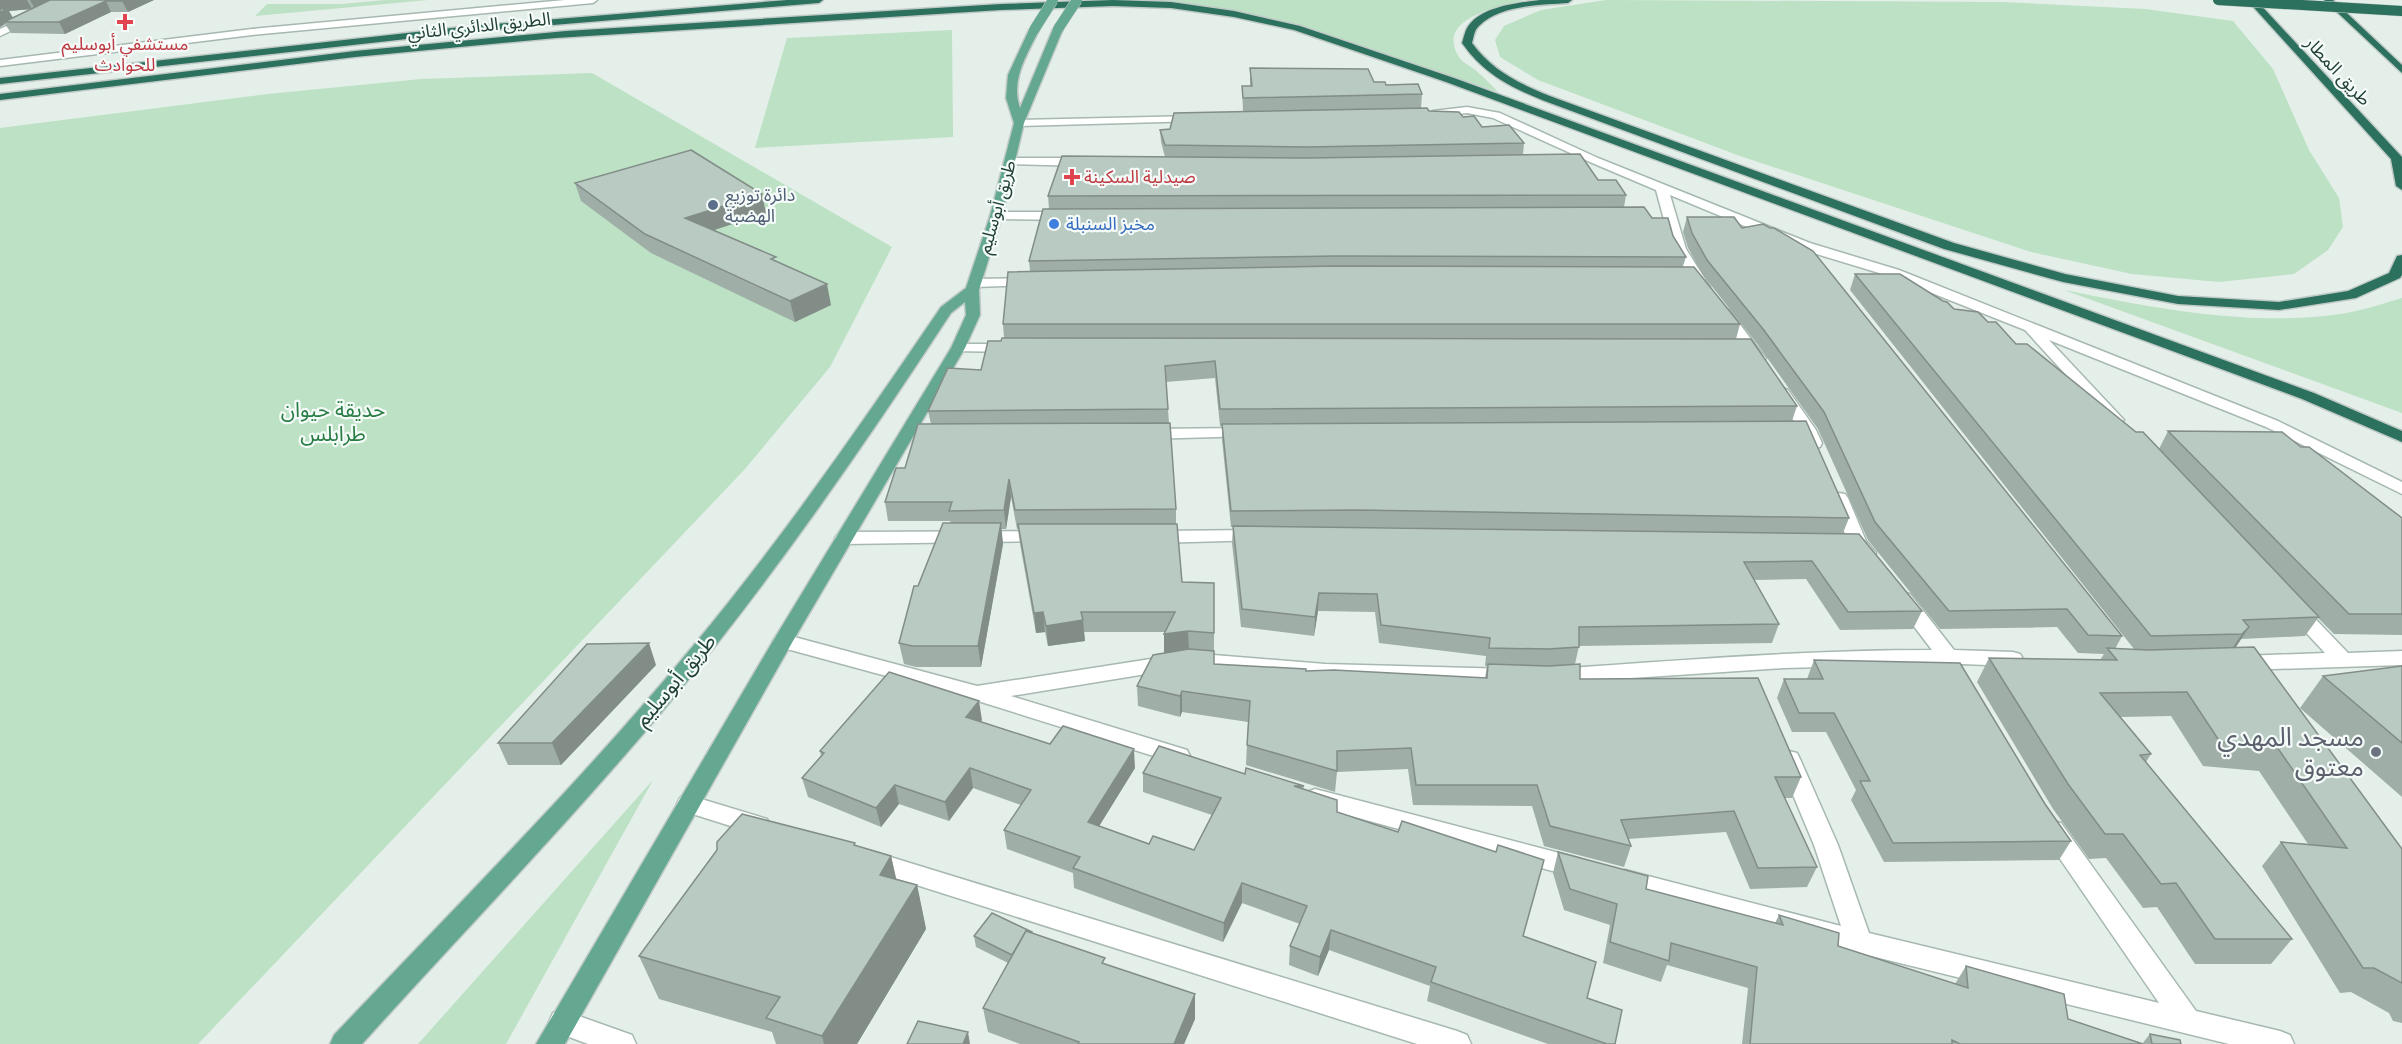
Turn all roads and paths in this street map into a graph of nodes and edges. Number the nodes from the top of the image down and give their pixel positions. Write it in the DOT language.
graph roads {
  1 [pos="72,0"];
  2 [pos="593,0"];
  3 [pos="819,0"];
  4 [pos="963,0"];
  5 [pos="1053,0"];
  6 [pos="1077,0"];
  7 [pos="1568,0"];
  8 [pos="2218,0"];
  9 [pos="2251,0"];
  10 [pos="2328,0"];
  11 [pos="2402,11"];
  12 [pos="43,13"];
  13 [pos="11,15"];
  14 [pos="0,33"];
  15 [pos="555,35"];
  16 [pos="0,63"];
  17 [pos="2402,69"];
  18 [pos="0,81"];
  19 [pos="0,97"];
  20 [pos="1424,114"];
  21 [pos="1210,119"];
  22 [pos="1019,123"];
  23 [pos="1594,160"];
  24 [pos="1559,161"];
  25 [pos="2400,161"];
  26 [pos="1010,162"];
  27 [pos="1093,162"];
  28 [pos="2402,186"];
  29 [pos="1662,189"];
  30 [pos="996,216"];
  31 [pos="1079,216"];
  32 [pos="1805,246"];
  33 [pos="2402,259"];
  34 [pos="1819,264"];
  35 [pos="1045,282"];
  36 [pos="974,286"];
  37 [pos="2028,327"];
  38 [pos="958,348"];
  39 [pos="1029,348"];
  40 [pos="1751,348"];
  41 [pos="1727,349"];
  42 [pos="1785,430"];
  43 [pos="1808,430"];
  44 [pos="2125,430"];
  45 [pos="1263,433"];
  46 [pos="1133,434"];
  47 [pos="2402,437"];
  48 [pos="1822,460"];
  49 [pos="1831,481"];
  50 [pos="2402,489"];
  51 [pos="1272,536"];
  52 [pos="1058,537"];
  53 [pos="1141,537"];
  54 [pos="844,538"];
  55 [pos="1834,542"];
  56 [pos="1858,543"];
  57 [pos="1879,569"];
  58 [pos="1893,586"];
  59 [pos="2287,601"];
  60 [pos="783,641"];
  61 [pos="1948,656"];
  62 [pos="2402,658"];
  63 [pos="2029,660"];
  64 [pos="2344,661"];
  65 [pos="1749,663"];
  66 [pos="2227,663"];
  67 [pos="1960,676"];
  68 [pos="1757,685"];
  69 [pos="977,694"];
  70 [pos="1779,735"];
  71 [pos="1205,764"];
  72 [pos="1296,792"];
  73 [pos="688,804"];
  74 [pos="2043,816"];
  75 [pos="778,832"];
  76 [pos="846,854"];
  77 [pos="1859,942"];
  78 [pos="2188,1022"];
  79 [pos="556,1033"];
  80 [pos="345,1044"];
  81 [pos="622,1044"];
  82 [pos="1457,1044"];
  83 [pos="2280,1044"];
  1 -- 12 [label="street"];
  2 -- 16 [label="street"];
  3 -- 18 [label="highway, الطريق الدائري الثاني"];
  4 -- 15 [label="highway, الطريق الدائري الثاني"];
  5 -- 22 [label="main road, طريق أبوسليم, bridge"];
  6 -- 22 [label="main road, طريق أبوسليم, bridge"];
  7 -- 33 [label="highway"];
  8 -- 11 [label="highway, bridge"];
  9 -- 25 [label="highway, طريق المطار"];
  10 -- 17 [label="highway, طريق المطار"];
  12 -- 13 [label="street"];
  12 -- 14 [label="street"];
  15 -- 19 [label="highway, الطريق الدائري الثاني"];
  15 -- 47 [label="highway"];
  20 -- 23 [label="street"];
  21 -- 22 [label="street"];
  22 -- 26 [label="main road, طريق أبوسليم"];
  23 -- 24 [label="street"];
  23 -- 29 [label="street"];
  25 -- 28 [label="highway"];
  26 -- 27 [label="street"];
  26 -- 30 [label="main road, طريق أبوسليم"];
  29 -- 32 [label="street"];
  29 -- 40 [label="street"];
  30 -- 31 [label="street"];
  30 -- 36 [label="main road, طريق أبوسليم"];
  32 -- 34 [label="street"];
  32 -- 37 [label="street"];
  35 -- 36 [label="street"];
  36 -- 38 [label="main road, طريق أبوسليم"];
  36 -- 80 [label="main road, طريق أبوسليم"];
  37 -- 44 [label="street"];
  37 -- 50 [label="street"];
  38 -- 39 [label="street"];
  38 -- 54 [label="main road, طريق أبوسليم"];
  40 -- 41 [label="street"];
  40 -- 43 [label="street"];
  42 -- 43 [label="street"];
  43 -- 48 [label="street"];
  45 -- 46 [label="street"];
  49 -- 56 [label="street"];
  51 -- 53 [label="street"];
  52 -- 54 [label="street"];
  54 -- 60 [label="main road, طريق أبوسليم"];
  55 -- 56 [label="street"];
  56 -- 57 [label="street"];
  58 -- 61 [label="street"];
  59 -- 64 [label="street"];
  60 -- 69 [label="street"];
  60 -- 73 [label="main road, طريق أبوسليم"];
  61 -- 63 [label="street"];
  61 -- 65 [label="street"];
  61 -- 67 [label="street"];
  62 -- 64 [label="street"];
  64 -- 66 [label="street"];
  65 -- 68 [label="street"];
  65 -- 69 [label="street"];
  69 -- 71 [label="street"];
  70 -- 77 [label="street"];
  72 -- 77 [label="street"];
  73 -- 75 [label="street"];
  73 -- 79 [label="main road, طريق أبوسليم"];
  74 -- 78 [label="street"];
  76 -- 82 [label="street"];
  77 -- 78 [label="street"];
  78 -- 83 [label="street"];
  79 -- 81 [label="street"];
}
